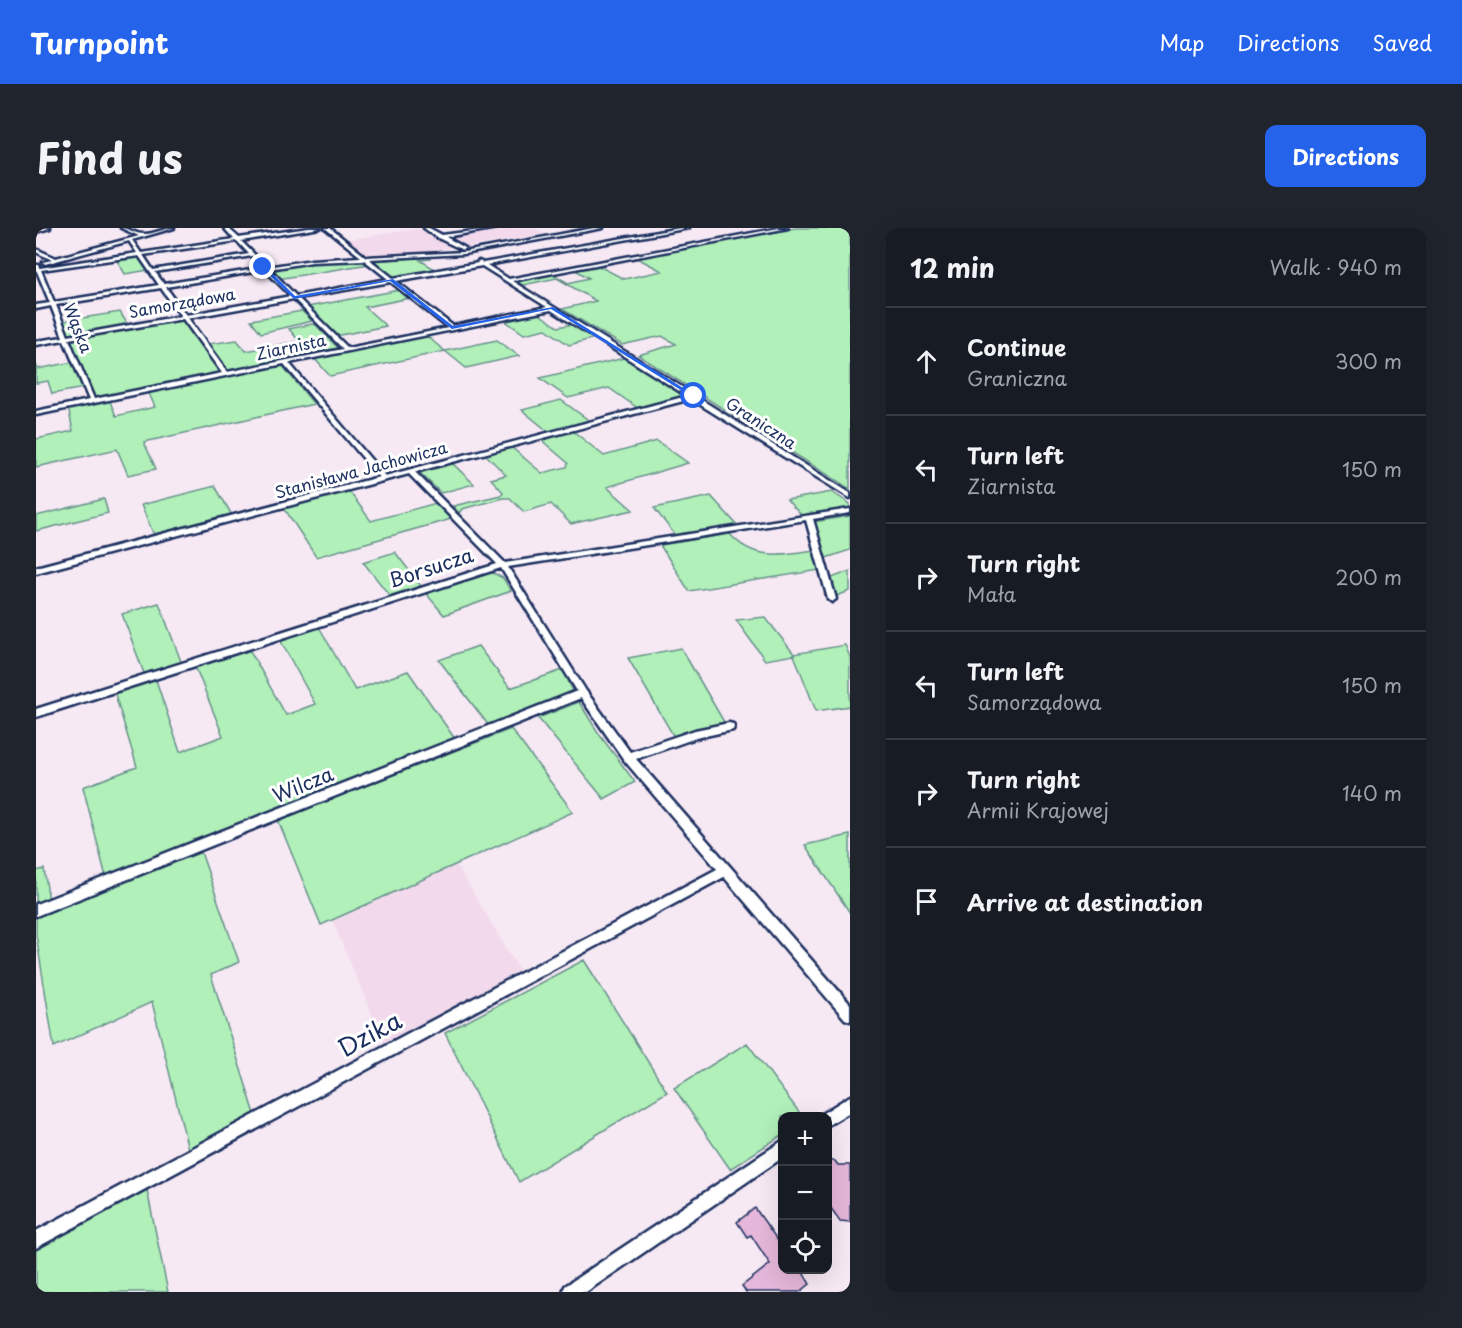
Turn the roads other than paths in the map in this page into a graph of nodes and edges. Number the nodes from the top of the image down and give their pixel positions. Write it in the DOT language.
graph roads {
  1 [pos="48,228"];
  2 [pos="123,228"];
  3 [pos="172,228"];
  4 [pos="226,228"];
  5 [pos="279,228"];
  6 [pos="318,228"];
  7 [pos="327,228"];
  8 [pos="426,228"];
  9 [pos="495,228"];
  10 [pos="601,228"];
  11 [pos="687,228"];
  12 [pos="786,228"];
  13 [pos="36,231"];
  14 [pos="284,233"];
  15 [pos="143,236"];
  16 [pos="440,237"];
  17 [pos="130,240"];
  18 [pos="237,240"];
  19 [pos="36,250"];
  20 [pos="462,251"];
  21 [pos="143,254"];
  22 [pos="252,255"];
  23 [pos="362,256"];
  24 [pos="56,260"];
  25 [pos="482,264"];
  26 [pos="37,267"];
  27 [pos="265,269"];
  28 [pos="153,271"];
  29 [pos="391,280"];
  30 [pos="509,280"];
  31 [pos="164,286"];
  32 [pos="294,297"];
  33 [pos="54,304"];
  34 [pos="36,307"];
  35 [pos="552,308"];
  36 [pos="185,317"];
  37 [pos="452,328"];
  38 [pos="67,337"];
  39 [pos="36,343"];
  40 [pos="346,349"];
  41 [pos="285,362"];
  42 [pos="225,374"];
  43 [pos="694,396"];
  44 [pos="92,402"];
  45 [pos="36,412"];
  46 [pos="410,471"];
  47 [pos="383,478"];
  48 [pos="850,496"];
  49 [pos="850,511"];
  50 [pos="809,518"];
  51 [pos="503,565"];
  52 [pos="36,570"];
  53 [pos="832,599"];
  54 [pos="584,693"];
  55 [pos="36,713"];
  56 [pos="729,727"];
  57 [pos="628,757"];
  58 [pos="726,870"];
  59 [pos="36,910"];
  60 [pos="850,1014"];
  61 [pos="850,1103"];
  62 [pos="832,1115"];
  63 [pos="778,1152"];
  64 [pos="36,1240"];
  65 [pos="571,1292"];
  1 -- 13 [label="street"];
  2 -- 15 [label="street"];
  3 -- 15 [label="street"];
  4 -- 18 [label="street"];
  5 -- 14 [label="street"];
  6 -- 14 [label="street"];
  7 -- 23 [label="street"];
  8 -- 16 [label="street"];
  9 -- 16 [label="street"];
  10 -- 20 [label="street"];
  11 -- 25 [label="street, Samorządowa"];
  12 -- 30 [label="street"];
  14 -- 18 [label="street"];
  15 -- 17 [label="street"];
  16 -- 20 [label="street"];
  17 -- 21 [label="street"];
  17 -- 24 [label="street"];
  18 -- 21 [label="street"];
  18 -- 22 [label="street"];
  19 -- 24 [label="street"];
  20 -- 23 [label="street"];
  20 -- 25 [label="street, Graniczna"];
  21 -- 26 [label="street"];
  21 -- 28 [label="street"];
  22 -- 27 [label="street"];
  22 -- 28 [label="street"];
  23 -- 27 [label="street"];
  23 -- 29 [label="street"];
  24 -- 26 [label="street"];
  25 -- 29 [label="street, Samorządowa"];
  25 -- 30 [label="street, Graniczna"];
  26 -- 33 [label="street, Wąska"];
  27 -- 31 [label="street"];
  27 -- 32 [label="street"];
  28 -- 31 [label="street"];
  29 -- 32 [label="street, Samorządowa"];
  29 -- 37 [label="street"];
  30 -- 35 [label="street, Graniczna"];
  31 -- 33 [label="street"];
  31 -- 36 [label="street"];
  32 -- 36 [label="street, Samorządowa"];
  32 -- 40 [label="street"];
  33 -- 34 [label="street"];
  33 -- 38 [label="street, Wąska"];
  35 -- 37 [label="street, Ziarnista"];
  35 -- 43 [label="street, Graniczna"];
  36 -- 38 [label="street, Samorządowa"];
  36 -- 42 [label="street"];
  37 -- 40 [label="street, Ziarnista"];
  38 -- 39 [label="street, Samorządowa"];
  38 -- 44 [label="street, Wąska"];
  40 -- 41 [label="street, Ziarnista"];
  41 -- 42 [label="street, Ziarnista"];
  41 -- 47 [label="street"];
  42 -- 44 [label="street, Ziarnista"];
  43 -- 46 [label="street, Stanisława Jachowicza"];
  43 -- 48 [label="street, Graniczna"];
  44 -- 45 [label="street, Ziarnista"];
  46 -- 47 [label="street, Stanisława Jachowicza"];
  46 -- 51 [label="street"];
  47 -- 52 [label="street, Stanisława Jachowicza"];
  49 -- 50 [label="street, Borsucza"];
  50 -- 51 [label="street, Borsucza"];
  50 -- 53 [label="street"];
  51 -- 54 [label="street"];
  51 -- 55 [label="street, Borsucza"];
  54 -- 57 [label="street"];
  54 -- 59 [label="street, Wilcza"];
  56 -- 57 [label="street"];
  57 -- 58 [label="street"];
  58 -- 60 [label="street"];
  58 -- 64 [label="street, Dzika"];
  61 -- 62 [label="street"];
  63 -- 65 [label="street"];
}
